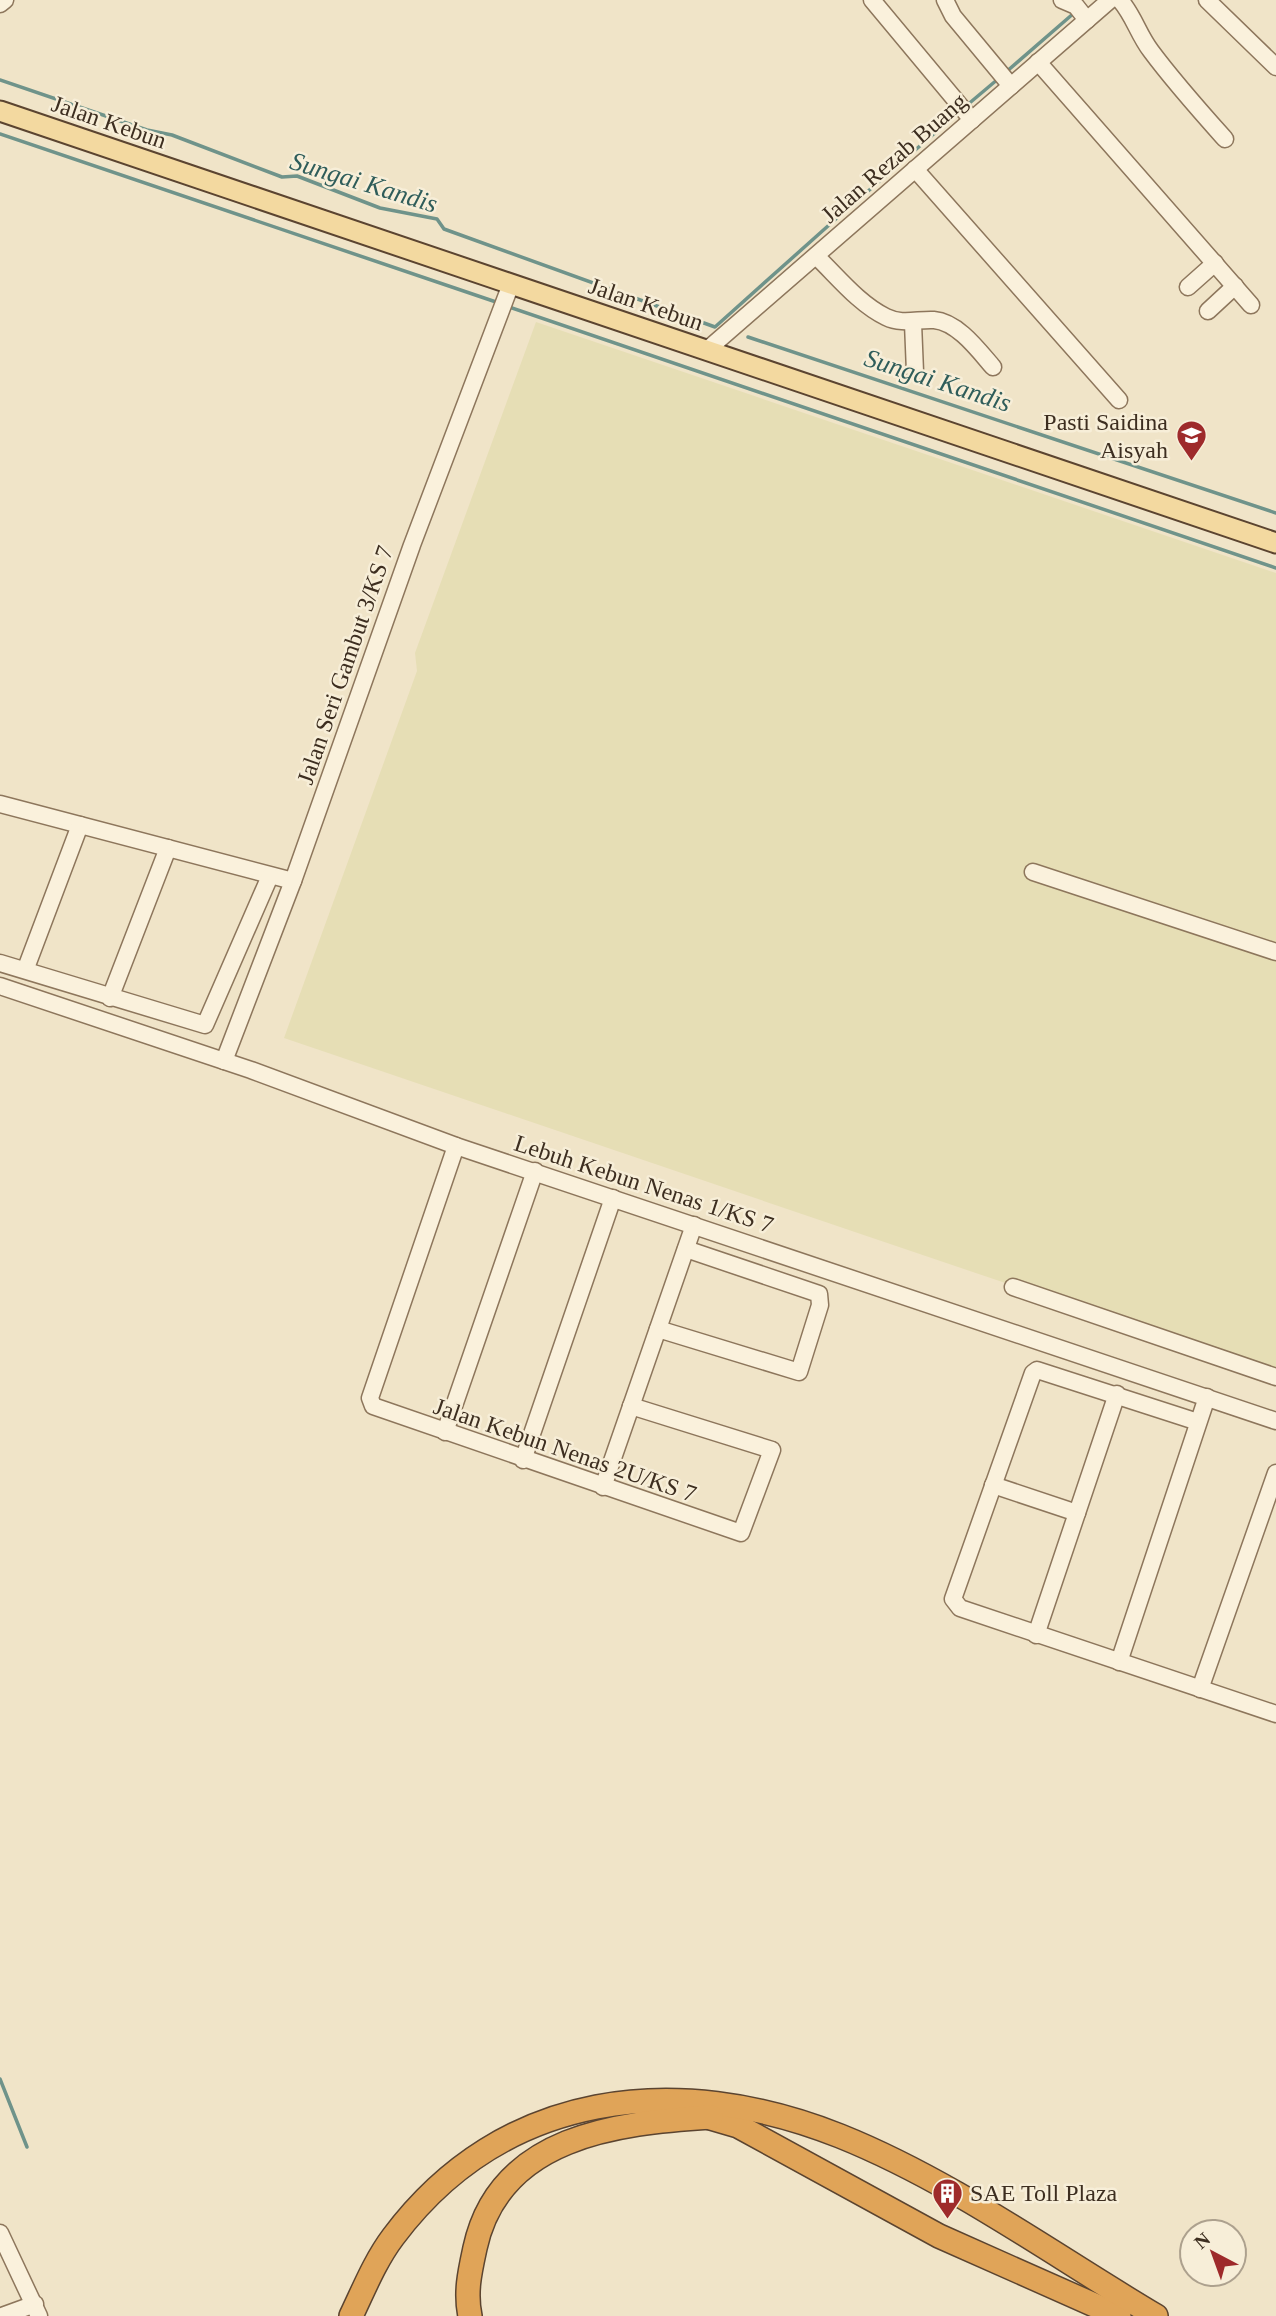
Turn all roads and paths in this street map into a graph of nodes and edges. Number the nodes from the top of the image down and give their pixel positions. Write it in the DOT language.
graph roads {
  1 [pos="5,0"];
  2 [pos="872,0"];
  3 [pos="945,0"];
  4 [pos="1110,0"];
  5 [pos="1120,0"];
  6 [pos="1207,0"];
  7 [pos="0,4"];
  8 [pos="1077,10"];
  9 [pos="1038,62"];
  10 [pos="1276,67"];
  11 [pos="1005,79"];
  12 [pos="0,111"];
  13 [pos="967,114"];
  14 [pos="1226,139"];
  15 [pos="915,169"];
  16 [pos="816,256"];
  17 [pos="1215,263"];
  18 [pos="1235,286"];
  19 [pos="1188,287"];
  20 [pos="506,298"];
  21 [pos="1251,305"];
  22 [pos="1208,311"];
  23 [pos="913,323"];
  24 [pos="707,350"];
  25 [pos="993,367"];
  26 [pos="915,372"];
  27 [pos="1119,400"];
  28 [pos="1276,543"];
  29 [pos="0,804"];
  30 [pos="80,825"];
  31 [pos="168,848"];
  32 [pos="1033,872"];
  33 [pos="270,876"];
  34 [pos="293,881"];
  35 [pos="1276,953"];
  36 [pos="0,962"];
  37 [pos="26,968"];
  38 [pos="0,986"];
  39 [pos="110,998"];
  40 [pos="236,1029"];
  41 [pos="199,1054"];
  42 [pos="224,1061"];
  43 [pos="251,1070"];
  44 [pos="456,1146"];
  45 [pos="535,1171"];
  46 [pos="613,1198"];
  47 [pos="694,1225"];
  48 [pos="686,1249"];
  49 [pos="1013,1287"];
  50 [pos="658,1329"];
  51 [pos="1276,1377"];
  52 [pos="1117,1394"];
  53 [pos="1207,1397"];
  54 [pos="631,1406"];
  55 [pos="1276,1421"];
  56 [pos="1198,1422"];
  57 [pos="445,1432"];
  58 [pos="523,1460"];
  59 [pos="1276,1473"];
  60 [pos="993,1485"];
  61 [pos="603,1487"];
  62 [pos="1077,1513"];
  63 [pos="1036,1635"];
  64 [pos="1119,1662"];
  65 [pos="1200,1689"];
  66 [pos="1276,1714"];
  67 [pos="711,2117"];
  68 [pos="557,2129"];
  69 [pos="0,2233"];
  70 [pos="355,2307"];
  71 [pos="37,2310"];
  72 [pos="1102,2310"];
  73 [pos="1138,2313"];
  74 [pos="2,2316"];
  75 [pos="470,2316"];
  76 [pos="1163,2316"];
  1 -- 7 [label="street"];
  2 -- 13 [label="street"];
  3 -- 11 [label="street"];
  4 -- 8 [label="street, Jalan Rezab Buang"];
  5 -- 14 [label="street"];
  6 -- 10 [label="street"];
  8 -- 9 [label="street, Jalan Rezab Buang"];
  9 -- 11 [label="street, Jalan Rezab Buang"];
  9 -- 17 [label="street"];
  11 -- 13 [label="street, Jalan Rezab Buang"];
  12 -- 20 [label="main road, Jalan Kebun"];
  13 -- 15 [label="street, Jalan Rezab Buang"];
  15 -- 16 [label="street, Jalan Rezab Buang"];
  15 -- 27 [label="street"];
  16 -- 23 [label="street"];
  16 -- 24 [label="street, Jalan Rezab Buang"];
  17 -- 18 [label="street"];
  17 -- 19 [label="street"];
  18 -- 21 [label="street"];
  18 -- 22 [label="street"];
  20 -- 24 [label="main road, Jalan Kebun"];
  20 -- 34 [label="street, Jalan Seri Gambut 3/KS 7"];
  23 -- 25 [label="street"];
  23 -- 26 [label="street"];
  24 -- 28 [label="main road, Jalan Kebun"];
  29 -- 30 [label="street"];
  30 -- 31 [label="street"];
  30 -- 37 [label="street"];
  31 -- 33 [label="street"];
  31 -- 39 [label="street"];
  32 -- 35 [label="street"];
  33 -- 34 [label="street"];
  33 -- 39 [label="street"];
  34 -- 40 [label="street, Jalan Seri Gambut 3/KS 7"];
  36 -- 37 [label="street"];
  37 -- 39 [label="street"];
  38 -- 41 [label="street, Lebuh Kebun Nenas 1/KS 7"];
  40 -- 41 [label="street"];
  40 -- 42 [label="street, Jalan Seri Gambut 3/KS 7"];
  40 -- 43 [label="street"];
  41 -- 42 [label="street, Lebuh Kebun Nenas 1/KS 7"];
  42 -- 43 [label="street, Lebuh Kebun Nenas 1/KS 7"];
  43 -- 44 [label="street, Lebuh Kebun Nenas 1/KS 7"];
  44 -- 45 [label="street, Lebuh Kebun Nenas 1/KS 7"];
  44 -- 57 [label="street, Jalan Kebun Nenas 2U/KS 7"];
  45 -- 46 [label="street, Lebuh Kebun Nenas 1/KS 7"];
  45 -- 57 [label="street"];
  46 -- 47 [label="street, Lebuh Kebun Nenas 1/KS 7"];
  46 -- 58 [label="street"];
  47 -- 48 [label="street"];
  47 -- 53 [label="street, Lebuh Kebun Nenas 1/KS 7"];
  48 -- 50 [label="street"];
  48 -- 50 [label="street"];
  49 -- 51 [label="street"];
  50 -- 54 [label="street"];
  52 -- 56 [label="street"];
  52 -- 60 [label="street"];
  52 -- 62 [label="street"];
  53 -- 55 [label="street, Lebuh Kebun Nenas 1/KS 7"];
  53 -- 56 [label="street"];
  54 -- 61 [label="street"];
  54 -- 61 [label="street, Jalan Kebun Nenas 2U/KS 7"];
  56 -- 64 [label="street"];
  57 -- 58 [label="street, Jalan Kebun Nenas 2U/KS 7"];
  58 -- 61 [label="street, Jalan Kebun Nenas 2U/KS 7"];
  59 -- 65 [label="street"];
  60 -- 62 [label="street"];
  60 -- 63 [label="street"];
  62 -- 63 [label="street"];
  63 -- 64 [label="street"];
  64 -- 65 [label="street"];
  65 -- 66 [label="street"];
  67 -- 68 [label="highway"];
  67 -- 72 [label="highway"];
  67 -- 75 [label="highway"];
  69 -- 71 [label="street"];
  70 -- 73 [label="highway"];
  71 -- 74 [label="street"];
  72 -- 73 [label="highway"];
  73 -- 76 [label="highway"];
}
